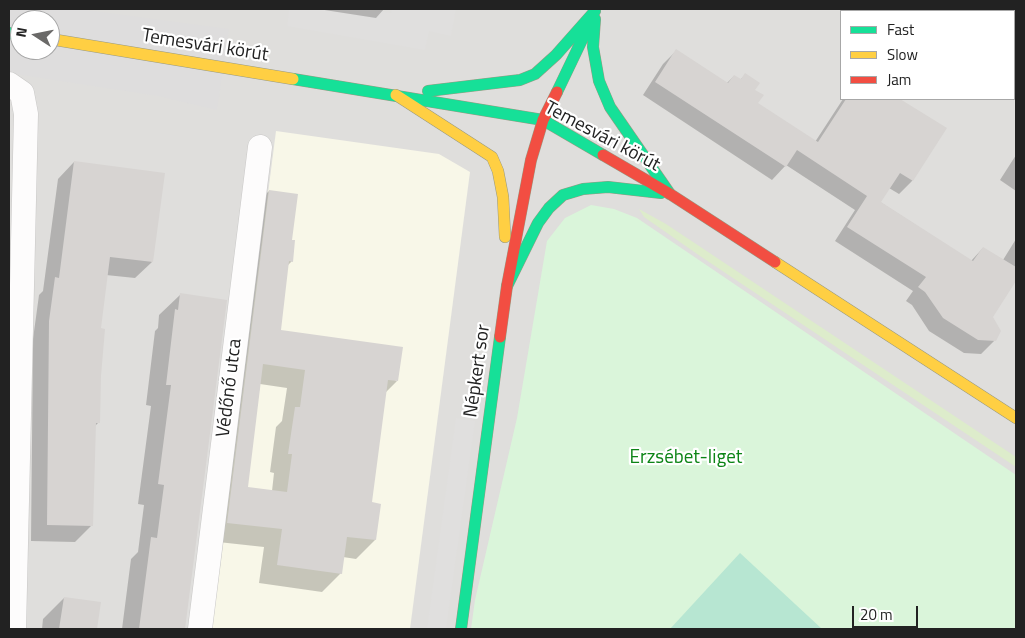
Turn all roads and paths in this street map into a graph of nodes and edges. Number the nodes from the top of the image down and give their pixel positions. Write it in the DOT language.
graph roads {
  1 [pos="596,10"];
  2 [pos="60,41"];
  3 [pos="9,84"];
  4 [pos="396,95"];
  5 [pos="543,120"];
  6 [pos="260,147"];
  7 [pos="670,194"];
  8 [pos="507,286"];
  9 [pos="1016,418"];
  10 [pos="14,629"];
  11 [pos="200,629"];
  12 [pos="461,629"];
  1 -- 4 [label="main road"];
  1 -- 5 [label="main road, Népkert sor"];
  1 -- 7 [label="main road"];
  2 -- 4 [label="main road, Temesvári körút"];
  3 -- 10 [label="street"];
  4 -- 5 [label="main road, Temesvári körút"];
  4 -- 8 [label="main road"];
  5 -- 7 [label="main road, Temesvári körút"];
  5 -- 8 [label="main road, Népkert sor"];
  6 -- 11 [label="street, Védőnő utca"];
  7 -- 8 [label="main road"];
  7 -- 9 [label="main road, Temesvári körút"];
  8 -- 12 [label="main road, Népkert sor"];
}
